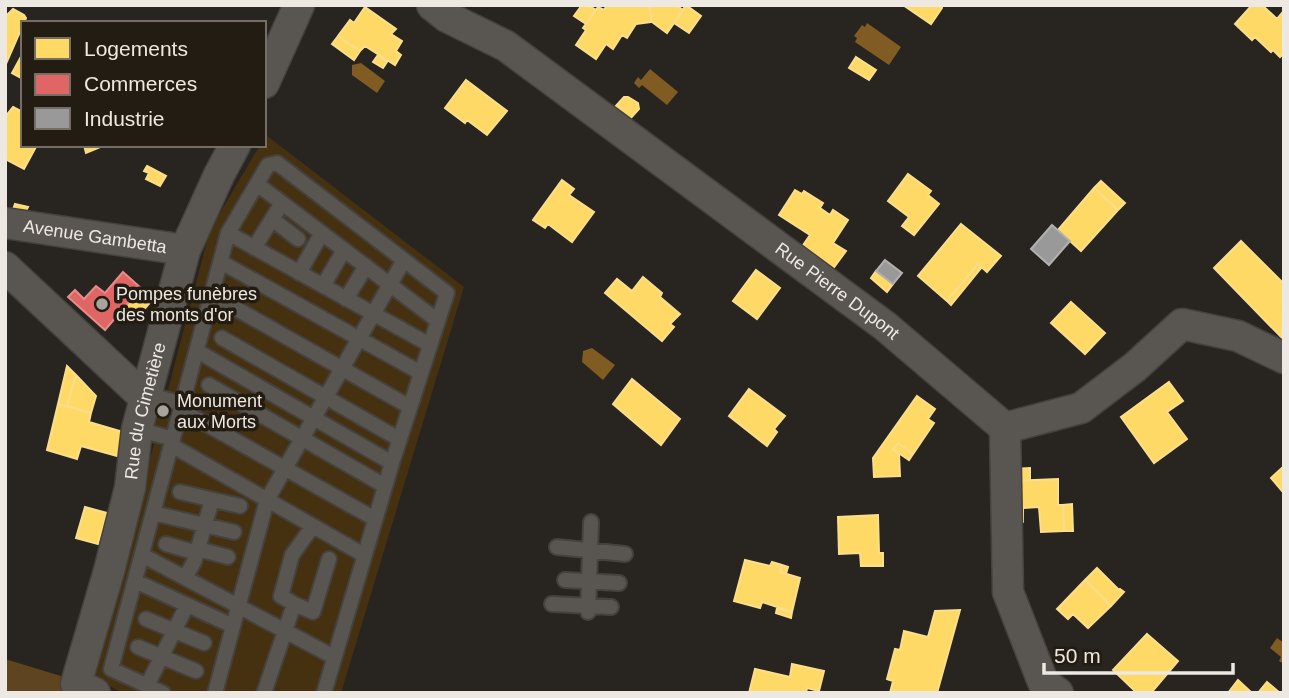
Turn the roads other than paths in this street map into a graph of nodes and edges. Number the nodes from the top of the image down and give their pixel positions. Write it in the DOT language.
graph roads {
  1 [pos="299,5"];
  2 [pos="432,5"];
  3 [pos="266,79"];
  4 [pos="234,147"];
  5 [pos="257,184"];
  6 [pos="282,203"];
  7 [pos="272,219"];
  8 [pos="5,223"];
  9 [pos="322,233"];
  10 [pos="228,235"];
  11 [pos="190,237"];
  12 [pos="298,239"];
  13 [pos="254,248"];
  14 [pos="344,250"];
  15 [pos="404,260"];
  16 [pos="220,262"];
  17 [pos="366,266"];
  18 [pos="5,267"];
  19 [pos="299,273"];
  20 [pos="390,285"];
  21 [pos="323,286"];
  22 [pos="212,295"];
  23 [pos="346,299"];
  24 [pos="373,314"];
  25 [pos="438,321"];
  26 [pos="222,338"];
  27 [pos="359,339"];
  28 [pos="430,345"];
  29 [pos="197,351"];
  30 [pos="1284,358"];
  31 [pos="342,369"];
  32 [pos="421,373"];
  33 [pos="209,385"];
  34 [pos="146,396"];
  35 [pos="326,397"];
  36 [pos="182,407"];
  37 [pos="410,407"];
  38 [pos="314,418"];
  39 [pos="1005,428"];
  40 [pos="137,429"];
  41 [pos="302,438"];
  42 [pos="399,439"];
  43 [pos="172,442"];
  44 [pos="392,463"];
  45 [pos="285,468"];
  46 [pos="385,486"];
  47 [pos="180,492"];
  48 [pos="212,500"];
  49 [pos="267,500"];
  50 [pos="240,506"];
  51 [pos="153,513"];
  52 [pos="375,519"];
  53 [pos="591,522"];
  54 [pos="205,526"];
  55 [pos="313,526"];
  56 [pos="234,533"];
  57 [pos="166,544"];
  58 [pos="556,547"];
  59 [pos="197,551"];
  60 [pos="590,551"];
  61 [pos="625,554"];
  62 [pos="142,555"];
  63 [pos="364,555"];
  64 [pos="228,557"];
  65 [pos="329,559"];
  66 [pos="185,578"];
  67 [pos="565,580"];
  68 [pos="135,581"];
  69 [pos="589,581"];
  70 [pos="619,583"];
  71 [pos="295,604"];
  72 [pos="552,604"];
  73 [pos="187,605"];
  74 [pos="239,606"];
  75 [pos="611,607"];
  76 [pos="588,609"];
  77 [pos="146,619"];
  78 [pos="233,626"];
  79 [pos="175,631"];
  80 [pos="285,631"];
  81 [pos="204,643"];
  82 [pos="138,647"];
  83 [pos="162,657"];
  84 [pos="334,657"];
  85 [pos="196,671"];
  86 [pos="147,686"];
  87 [pos="86,689"];
  88 [pos="163,693"];
  89 [pos="215,693"];
  90 [pos="264,693"];
  91 [pos="324,693"];
  92 [pos="1058,693"];
  1 -- 3 [label="street"];
  2 -- 39 [label="street, Rue Pierre Dupont"];
  4 -- 11 [label="street, Rue du Cimetière"];
  5 -- 6 [label="lane"];
  5 -- 10 [label="lane"];
  5 -- 15 [label="lane"];
  6 -- 7 [label="lane"];
  6 -- 9 [label="lane"];
  7 -- 12 [label="lane"];
  7 -- 13 [label="lane"];
  8 -- 11 [label="street, Avenue Gambetta"];
  9 -- 14 [label="lane"];
  9 -- 19 [label="lane"];
  10 -- 11 [label="lane"];
  10 -- 13 [label="lane"];
  10 -- 16 [label="lane"];
  11 -- 34 [label="street, Rue du Cimetière"];
  13 -- 19 [label="lane"];
  14 -- 17 [label="lane"];
  14 -- 21 [label="lane"];
  15 -- 20 [label="lane"];
  15 -- 25 [label="lane"];
  16 -- 22 [label="lane"];
  16 -- 27 [label="lane"];
  17 -- 20 [label="lane"];
  17 -- 23 [label="lane"];
  18 -- 34 [label="street"];
  19 -- 21 [label="lane"];
  20 -- 24 [label="lane"];
  20 -- 25 [label="lane"];
  21 -- 23 [label="lane"];
  22 -- 29 [label="lane"];
  22 -- 31 [label="lane"];
  23 -- 24 [label="lane"];
  24 -- 27 [label="lane"];
  24 -- 28 [label="lane"];
  25 -- 28 [label="lane"];
  26 -- 35 [label="lane"];
  27 -- 31 [label="lane"];
  27 -- 32 [label="lane"];
  28 -- 32 [label="lane"];
  29 -- 36 [label="lane"];
  29 -- 38 [label="lane"];
  30 -- 39 [label="street"];
  31 -- 35 [label="lane"];
  31 -- 37 [label="lane"];
  32 -- 37 [label="lane"];
  33 -- 41 [label="lane"];
  34 -- 36 [label="lane"];
  34 -- 40 [label="street, Rue du Cimetière"];
  35 -- 38 [label="lane"];
  35 -- 42 [label="lane"];
  36 -- 43 [label="lane"];
  36 -- 45 [label="lane"];
  37 -- 42 [label="lane"];
  38 -- 41 [label="lane"];
  38 -- 44 [label="lane"];
  39 -- 92 [label="street"];
  40 -- 43 [label="lane"];
  40 -- 87 [label="street, Rue du Cimetière"];
  41 -- 45 [label="lane"];
  41 -- 46 [label="lane"];
  42 -- 44 [label="lane"];
  43 -- 49 [label="lane"];
  43 -- 51 [label="lane"];
  44 -- 46 [label="lane"];
  45 -- 49 [label="lane"];
  45 -- 52 [label="lane"];
  46 -- 52 [label="lane"];
  47 -- 48 [label="lane"];
  48 -- 50 [label="lane"];
  48 -- 54 [label="lane"];
  49 -- 55 [label="lane"];
  49 -- 74 [label="lane"];
  51 -- 54 [label="lane"];
  51 -- 62 [label="lane"];
  52 -- 63 [label="lane"];
  53 -- 60 [label="lane"];
  54 -- 56 [label="lane"];
  54 -- 59 [label="lane"];
  55 -- 63 [label="lane"];
  55 -- 71 [label="lane"];
  57 -- 59 [label="lane"];
  58 -- 60 [label="lane"];
  59 -- 64 [label="lane"];
  59 -- 66 [label="lane"];
  60 -- 61 [label="lane"];
  60 -- 69 [label="lane"];
  62 -- 66 [label="lane"];
  62 -- 68 [label="lane"];
  63 -- 84 [label="lane"];
  65 -- 71 [label="lane"];
  66 -- 74 [label="lane"];
  67 -- 69 [label="lane"];
  68 -- 73 [label="lane"];
  68 -- 86 [label="lane"];
  69 -- 70 [label="lane"];
  69 -- 76 [label="lane"];
  71 -- 80 [label="lane"];
  72 -- 76 [label="lane"];
  73 -- 78 [label="lane"];
  73 -- 79 [label="lane"];
  74 -- 78 [label="lane"];
  74 -- 80 [label="lane"];
  75 -- 76 [label="lane"];
  77 -- 79 [label="lane"];
  78 -- 89 [label="lane"];
  79 -- 81 [label="lane"];
  79 -- 83 [label="lane"];
  80 -- 84 [label="lane"];
  80 -- 90 [label="lane"];
  82 -- 83 [label="lane"];
  83 -- 85 [label="lane"];
  83 -- 86 [label="lane"];
  84 -- 91 [label="lane"];
  86 -- 88 [label="lane"];
}
